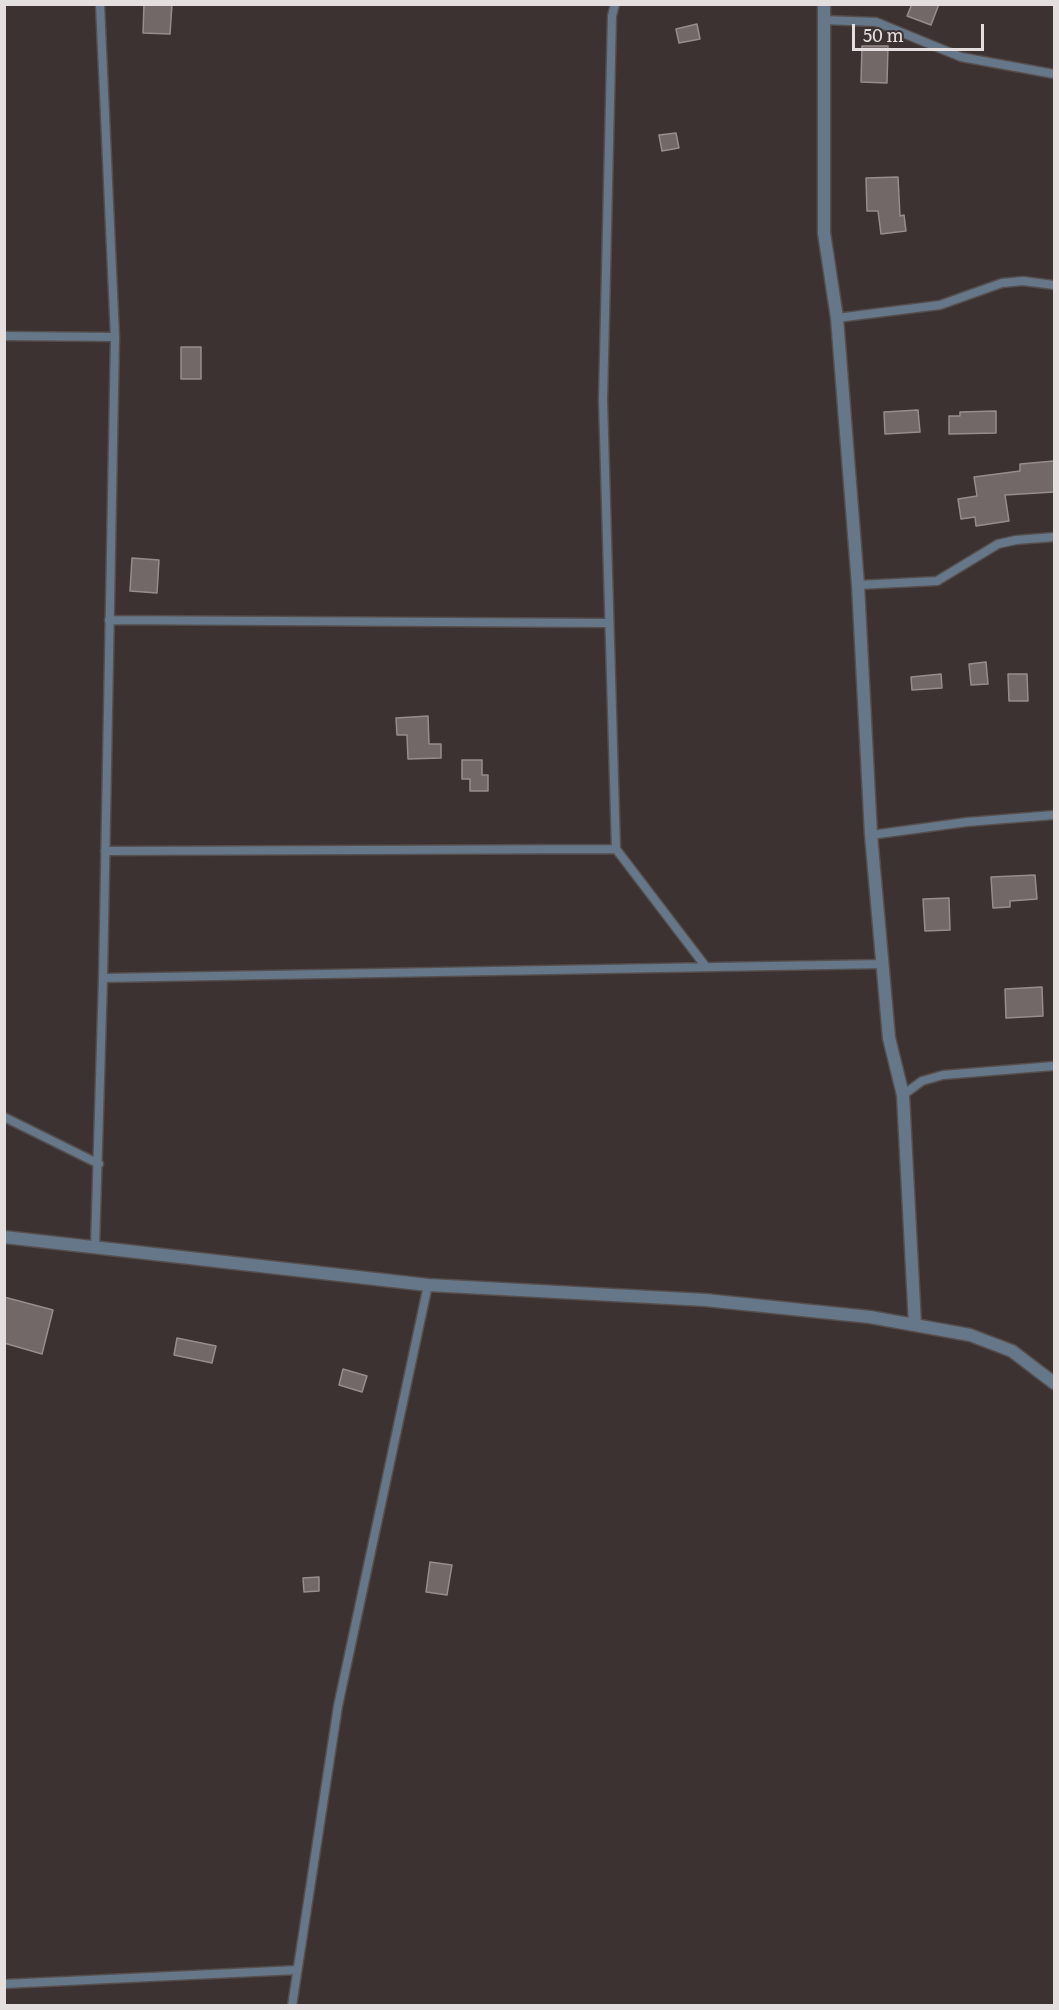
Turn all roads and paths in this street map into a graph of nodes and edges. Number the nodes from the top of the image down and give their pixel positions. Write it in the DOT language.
graph roads {
  1 [pos="100,4"];
  2 [pos="615,4"];
  3 [pos="824,4"];
  4 [pos="824,20"];
  5 [pos="1054,74"];
  6 [pos="1054,285"];
  7 [pos="837,318"];
  8 [pos="4,336"];
  9 [pos="115,337"];
  10 [pos="1054,537"];
  11 [pos="858,585"];
  12 [pos="109,620"];
  13 [pos="608,624"];
  14 [pos="1054,815"];
  15 [pos="871,835"];
  16 [pos="616,849"];
  17 [pos="105,851"];
  18 [pos="883,964"];
  19 [pos="706,967"];
  20 [pos="103,978"];
  21 [pos="1054,1066"];
  22 [pos="903,1095"];
  23 [pos="4,1117"];
  24 [pos="99,1164"];
  25 [pos="4,1237"];
  26 [pos="95,1247"];
  27 [pos="428,1285"];
  28 [pos="915,1325"];
  29 [pos="1054,1383"];
  30 [pos="297,1970"];
  31 [pos="4,1984"];
  32 [pos="292,2006"];
  1 -- 9 [label="lane"];
  2 -- 13 [label="lane"];
  3 -- 4 [label="street"];
  4 -- 5 [label="lane"];
  4 -- 7 [label="street"];
  6 -- 7 [label="lane"];
  7 -- 11 [label="street"];
  8 -- 9 [label="lane"];
  9 -- 12 [label="lane"];
  10 -- 11 [label="lane"];
  11 -- 15 [label="street"];
  12 -- 13 [label="lane"];
  12 -- 17 [label="lane"];
  13 -- 16 [label="lane"];
  14 -- 15 [label="lane"];
  15 -- 18 [label="street"];
  16 -- 17 [label="lane"];
  16 -- 19 [label="lane"];
  17 -- 20 [label="lane"];
  18 -- 19 [label="lane"];
  18 -- 22 [label="street"];
  19 -- 20 [label="lane"];
  20 -- 24 [label="lane"];
  21 -- 22 [label="lane"];
  22 -- 28 [label="street"];
  23 -- 24 [label="lane"];
  24 -- 26 [label="lane"];
  25 -- 26 [label="street"];
  26 -- 27 [label="street"];
  27 -- 28 [label="street"];
  27 -- 30 [label="lane"];
  28 -- 29 [label="street"];
  30 -- 31 [label="lane"];
  30 -- 32 [label="lane"];
}
